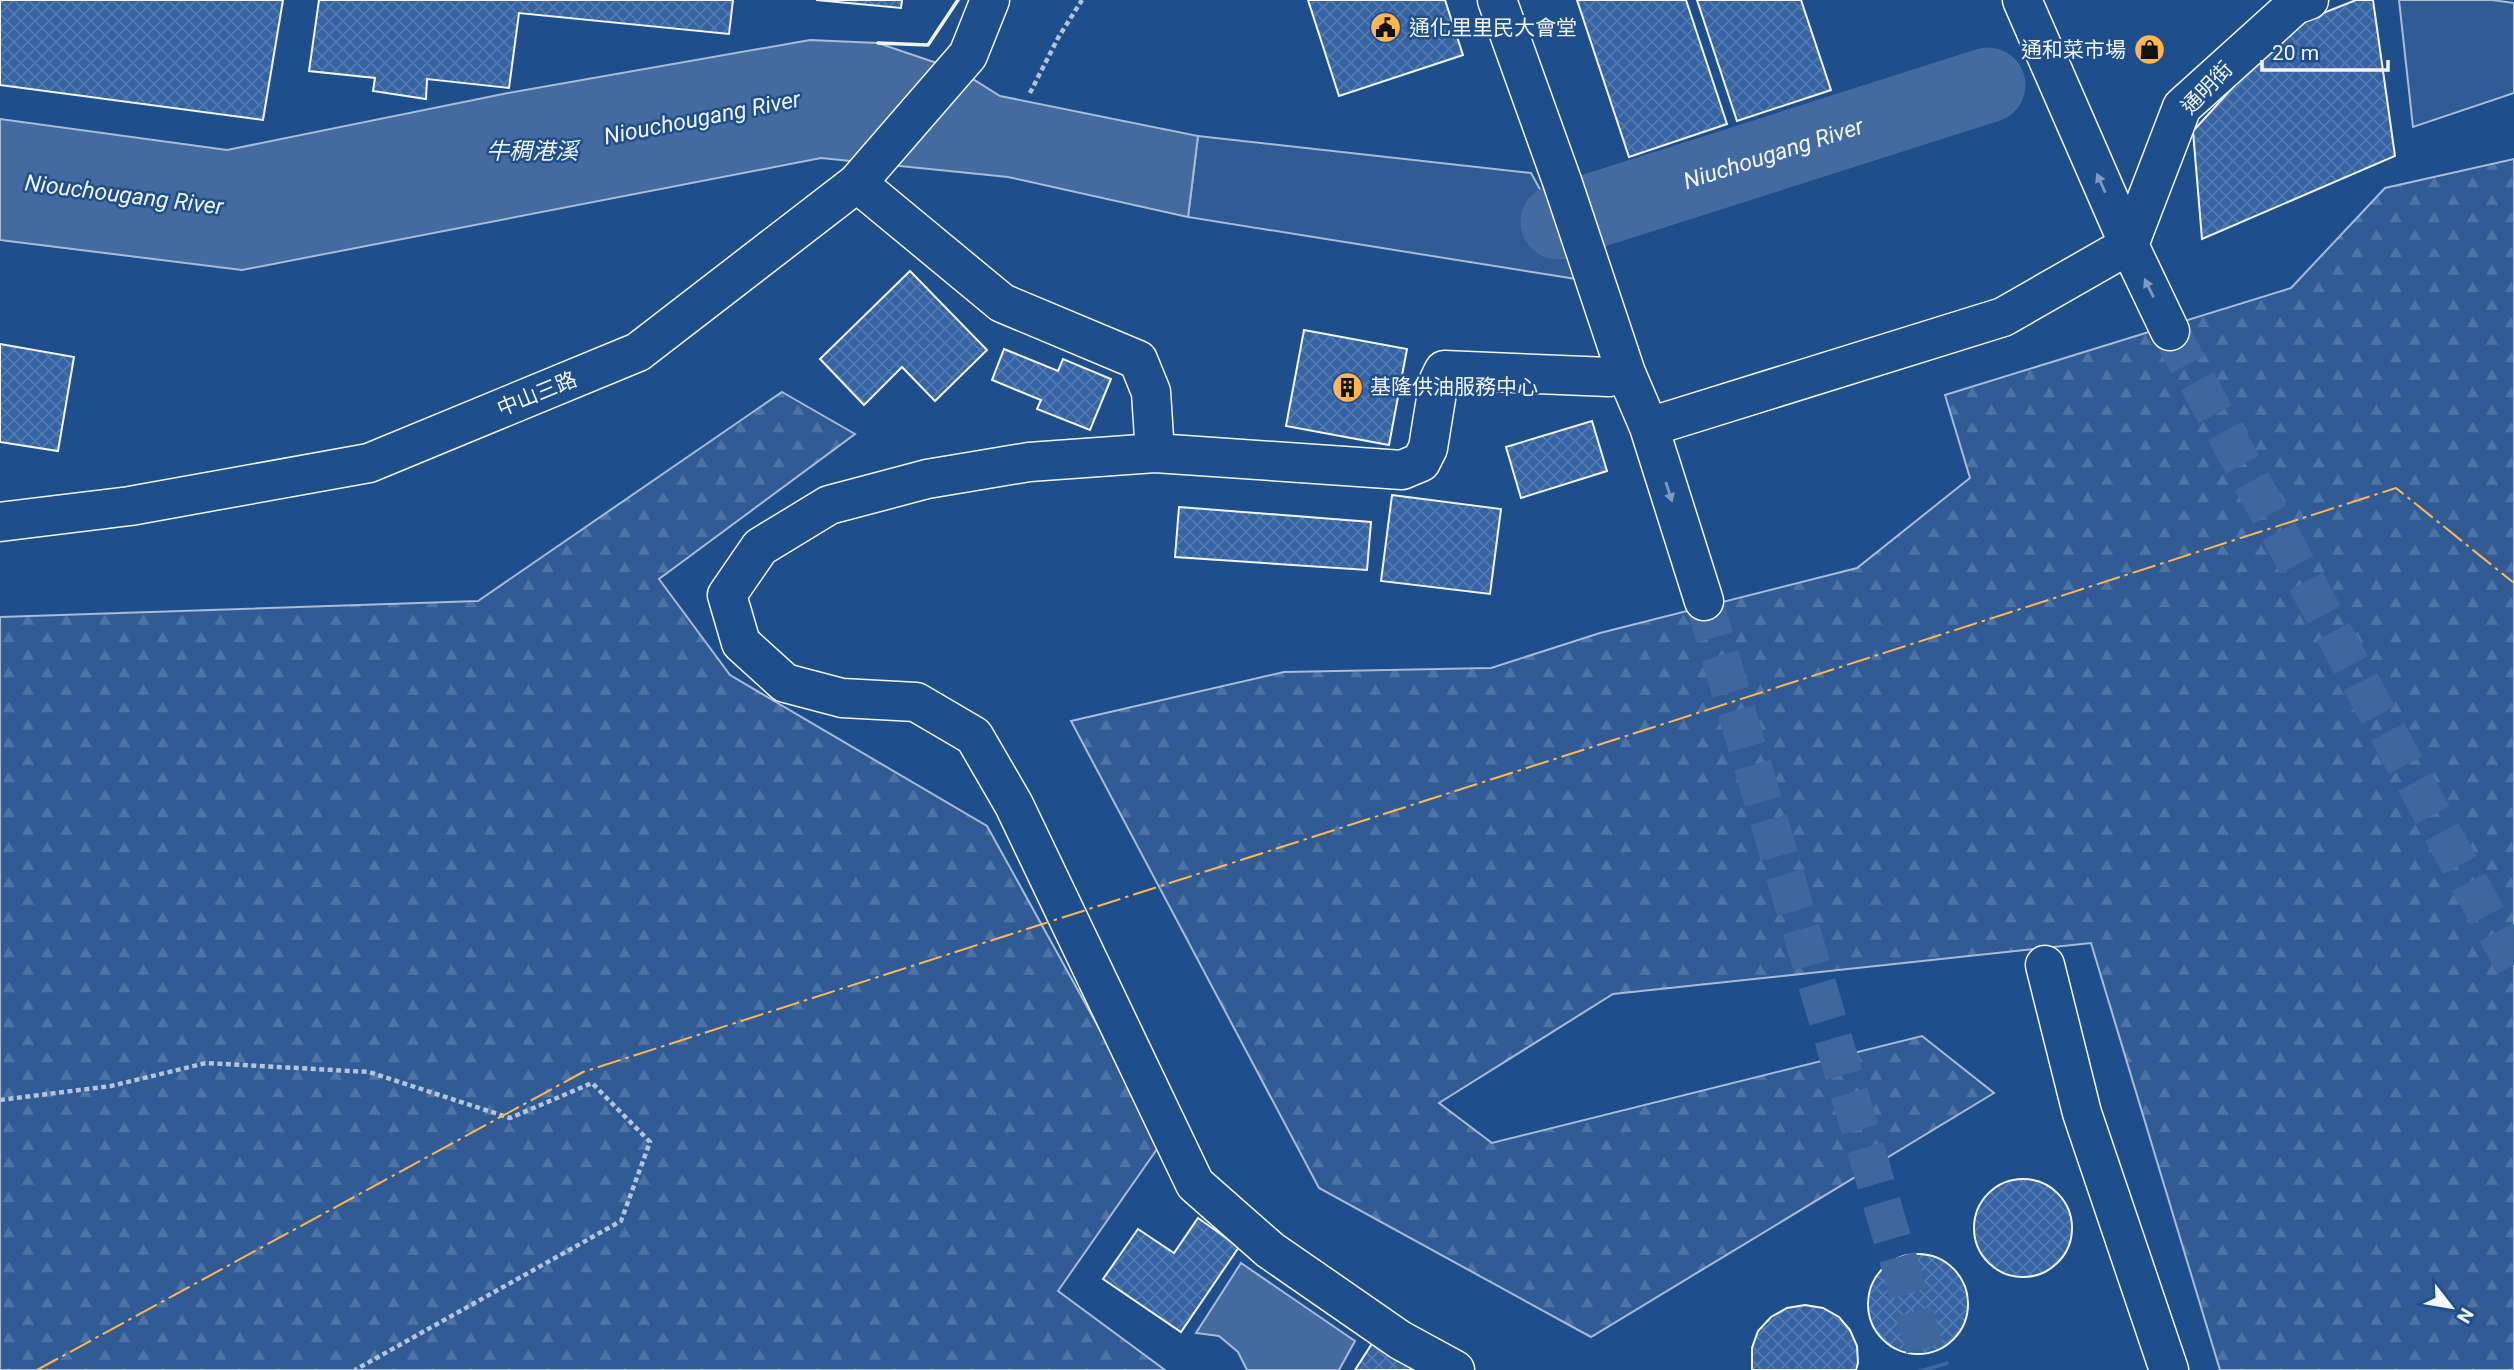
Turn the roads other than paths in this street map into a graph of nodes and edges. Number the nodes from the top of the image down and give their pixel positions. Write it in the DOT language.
graph roads {
  1 [pos="990,0"];
  2 [pos="1497,0"];
  3 [pos="2022,0"];
  4 [pos="2309,0"];
  5 [pos="864,177"];
  6 [pos="2129,245"];
  7 [pos="2170,331"];
  8 [pos="1626,373"];
  9 [pos="1648,427"];
  10 [pos="1155,453"];
  11 [pos="0,522"];
  12 [pos="1704,601"];
  13 [pos="2045,965"];
  14 [pos="1454,1370"];
  15 [pos="2169,1370"];
  1 -- 5 [label="street, 中山三路"];
  2 -- 8 [label="street"];
  6 -- 3 [label="street, one-way"];
  4 -- 6 [label="street, 通明街"];
  5 -- 10 [label="street"];
  5 -- 11 [label="street, 中山三路"];
  7 -- 6 [label="street, one-way"];
  6 -- 9 [label="street"];
  8 -- 9 [label="street"];
  8 -- 10 [label="street"];
  9 -- 12 [label="street, one-way"];
  10 -- 14 [label="street"];
  13 -- 15 [label="street"];
}
